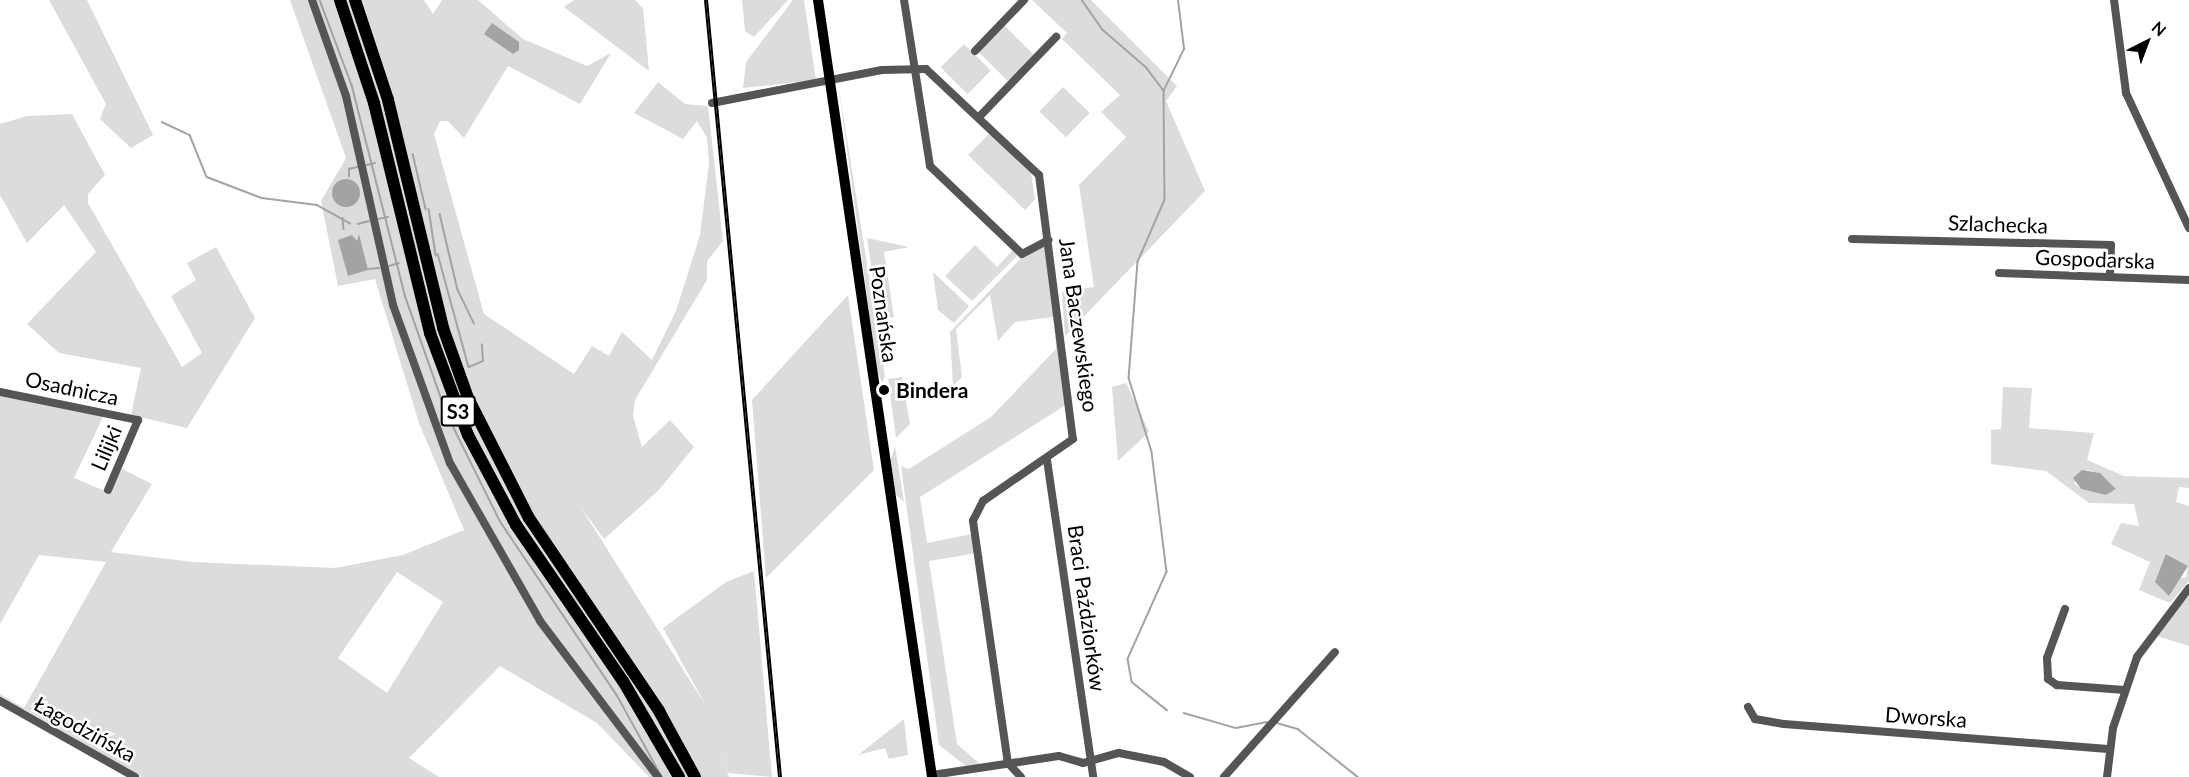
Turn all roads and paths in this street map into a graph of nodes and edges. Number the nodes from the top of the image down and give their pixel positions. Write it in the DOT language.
graph roads {
  1 [pos="312,0"];
  2 [pos="340,0"];
  3 [pos="355,0"];
  4 [pos="818,0"];
  5 [pos="904,0"];
  6 [pos="1024,0"];
  7 [pos="2114,0"];
  8 [pos="1056,37"];
  9 [pos="975,51"];
  10 [pos="913,70"];
  11 [pos="831,81"];
  12 [pos="714,101"];
  13 [pos="980,116"];
  14 [pos="2189,228"];
  15 [pos="1852,239"];
  16 [pos="1048,240"];
  17 [pos="1999,273"];
  18 [pos="2110,277"];
  19 [pos="2189,280"];
  20 [pos="0,392"];
  21 [pos="138,420"];
  22 [pos="1047,460"];
  23 [pos="108,490"];
  24 [pos="2189,588"];
  25 [pos="2066,609"];
  26 [pos="1335,652"];
  27 [pos="2125,690"];
  28 [pos="0,701"];
  29 [pos="1748,707"];
  30 [pos="2108,749"];
  31 [pos="1090,762"];
  32 [pos="1008,763"];
  33 [pos="932,776"];
  34 [pos="135,777"];
  35 [pos="658,777"];
  36 [pos="679,777"];
  37 [pos="695,777"];
  38 [pos="1021,777"];
  39 [pos="1093,777"];
  40 [pos="1190,777"];
  41 [pos="1224,777"];
  42 [pos="2107,777"];
  1 -- 35 [label="street"];
  2 -- 36 [label="highway, S3"];
  3 -- 37 [label="highway, S3"];
  4 -- 11 [label="main road, Poznańska"];
  5 -- 10 [label="street"];
  6 -- 9 [label="street"];
  7 -- 14 [label="street"];
  8 -- 13 [label="street"];
  10 -- 11 [label="street, Jana Baczewskiego"];
  10 -- 13 [label="street, Jana Baczewskiego"];
  10 -- 16 [label="street"];
  11 -- 12 [label="street, Jana Baczewskiego"];
  11 -- 33 [label="main road, Poznańska"];
  13 -- 16 [label="street, Jana Baczewskiego"];
  15 -- 18 [label="street, Szlachecka"];
  16 -- 22 [label="street, Jana Baczewskiego"];
  17 -- 18 [label="street, Gospodarska"];
  18 -- 19 [label="street, Gospodarska"];
  20 -- 21 [label="street, Osadnicza"];
  21 -- 23 [label="street, Lilijki"];
  22 -- 31 [label="street, Braci Paździorków"];
  22 -- 32 [label="street, Jana Baczewskiego"];
  24 -- 27 [label="street"];
  25 -- 27 [label="street"];
  26 -- 41 [label="street"];
  27 -- 30 [label="street"];
  28 -- 34 [label="street, Łagodzińska"];
  29 -- 30 [label="street, Dworska"];
  30 -- 42 [label="street"];
  31 -- 32 [label="street"];
  31 -- 39 [label="street, Braci Paździorków"];
  31 -- 40 [label="street"];
  32 -- 33 [label="street"];
  32 -- 38 [label="street"];
}
